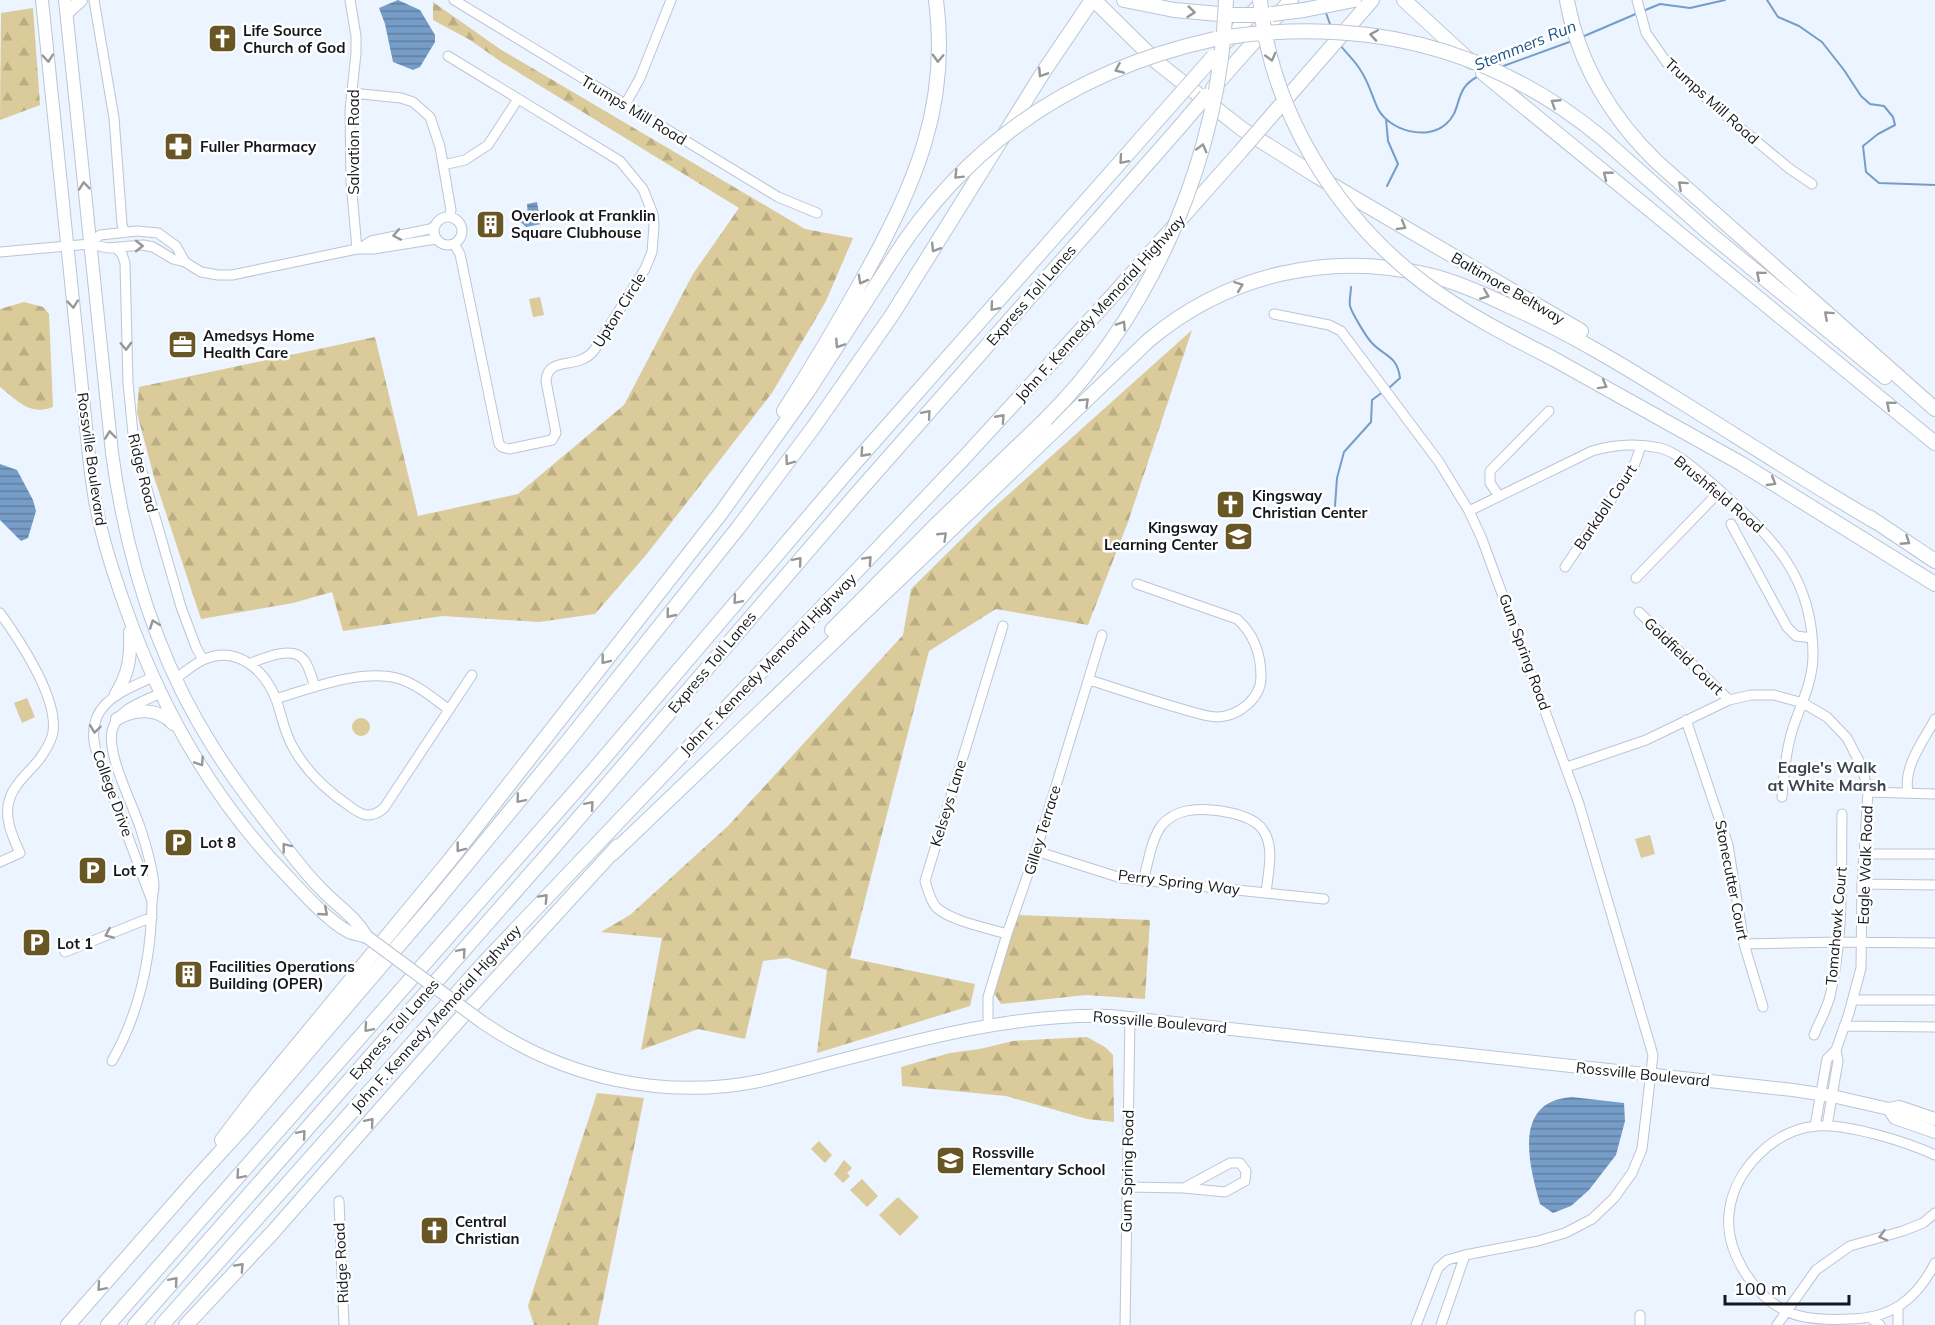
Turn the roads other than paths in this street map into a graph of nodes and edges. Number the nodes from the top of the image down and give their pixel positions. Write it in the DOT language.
graph roads {
  1 [pos="42,0"];
  2 [pos="81,0"];
  3 [pos="94,0"];
  4 [pos="350,0"];
  5 [pos="454,0"];
  6 [pos="671,0"];
  7 [pos="936,0"];
  8 [pos="1093,0"];
  9 [pos="1124,0"];
  10 [pos="1226,0"];
  11 [pos="1262,0"];
  12 [pos="1291,0"];
  13 [pos="1354,0"];
  14 [pos="1372,0"];
  15 [pos="1404,0"];
  16 [pos="66,6"];
  17 [pos="1568,7"];
  18 [pos="1639,8"];
  19 [pos="448,56"];
  20 [pos="352,93"];
  21 [pos="518,99"];
  22 [pos="626,103"];
  23 [pos="443,165"];
  24 [pos="1812,183"];
  25 [pos="817,213"];
  26 [pos="449,217"];
  27 [pos="435,226"];
  28 [pos="124,232"];
  29 [pos="436,239"];
  30 [pos="90,244"];
  31 [pos="454,244"];
  32 [pos="68,246"];
  33 [pos="116,248"];
  34 [pos="359,249"];
  35 [pos="0,252"];
  36 [pos="185,262"];
  37 [pos="1274,314"];
  38 [pos="1935,409"];
  39 [pos="1549,411"];
  40 [pos="1935,418"];
  41 [pos="1935,443"];
  42 [pos="1641,446"];
  43 [pos="1720,491"];
  44 [pos="1499,496"];
  45 [pos="1469,511"];
  46 [pos="1876,522"];
  47 [pos="1731,524"];
  48 [pos="1935,561"];
  49 [pos="680,564"];
  50 [pos="1565,567"];
  51 [pos="1636,578"];
  52 [pos="1137,584"];
  53 [pos="1935,584"];
  54 [pos="1639,612"];
  55 [pos="0,613"];
  56 [pos="129,619"];
  57 [pos="1003,626"];
  58 [pos="1102,634"];
  59 [pos="1812,638"];
  60 [pos="203,660"];
  61 [pos="251,663"];
  62 [pos="472,675"];
  63 [pos="153,677"];
  64 [pos="176,678"];
  65 [pos="1089,680"];
  66 [pos="315,687"];
  67 [pos="161,693"];
  68 [pos="116,694"];
  69 [pos="276,699"];
  70 [pos="1729,700"];
  71 [pos="1803,703"];
  72 [pos="448,709"];
  73 [pos="117,719"];
  74 [pos="1935,719"];
  75 [pos="1686,720"];
  76 [pos="181,735"];
  77 [pos="1567,767"];
  78 [pos="1868,792"];
  79 [pos="1908,794"];
  80 [pos="1935,794"];
  81 [pos="1782,797"];
  82 [pos="1842,814"];
  83 [pos="1036,851"];
  84 [pos="613,852"];
  85 [pos="1863,854"];
  86 [pos="1935,854"];
  87 [pos="0,862"];
  88 [pos="1143,881"];
  89 [pos="1862,884"];
  90 [pos="1935,885"];
  91 [pos="1266,893"];
  92 [pos="1324,899"];
  93 [pos="152,901"];
  94 [pos="152,917"];
  95 [pos="1007,934"];
  96 [pos="367,937"];
  97 [pos="1838,942"];
  98 [pos="1862,942"];
  99 [pos="1935,943"];
  100 [pos="1744,944"];
  101 [pos="65,952"];
  102 [pos="1853,1000"];
  103 [pos="1935,1000"];
  104 [pos="1763,1007"];
  105 [pos="1130,1017"];
  106 [pos="988,1025"];
  107 [pos="1844,1026"];
  108 [pos="1935,1027"];
  109 [pos="1814,1035"];
  110 [pos="112,1061"];
  111 [pos="1652,1075"];
  112 [pos="1826,1095"];
  113 [pos="1889,1110"];
  114 [pos="1935,1119"];
  115 [pos="1815,1126"];
  116 [pos="1827,1126"];
  117 [pos="1935,1132"];
  118 [pos="1935,1155"];
  119 [pos="195,1180"];
  120 [pos="1127,1186"];
  121 [pos="1185,1188"];
  122 [pos="339,1201"];
  123 [pos="1935,1213"];
  124 [pos="1466,1255"];
  125 [pos="1935,1263"];
  126 [pos="1898,1307"];
  127 [pos="1786,1311"];
  128 [pos="1869,1317"];
  129 [pos="68,1325"];
  130 [pos="108,1325"];
  131 [pos="135,1325"];
  132 [pos="162,1325"];
  133 [pos="186,1325"];
  134 [pos="344,1325"];
  135 [pos="1125,1325"];
  136 [pos="1416,1325"];
  137 [pos="1441,1325"];
  138 [pos="1777,1325"];
  139 [pos="1880,1325"];
  140 [pos="1898,1325"];
  1 -- 32 [label="main road, Rossville Boulevard, one-way"];
  2 -- 16 [label="main road"];
  3 -- 28 [label="street"];
  4 -- 20 [label="street, Salvation Road"];
  5 -- 22 [label="street, Trumps Mill Road"];
  6 -- 22 [label="street"];
  7 -- 49 [label="highway, one-way"];
  8 -- 46 [label="highway, Baltimore Beltway, one-way"];
  8 -- 119 [label="highway, one-way"];
  9 -- 13 [label="highway, one-way, bridge"];
  84 -- 10 [label="highway, one-way, bridge"];
  11 -- 53 [label="highway, one-way, bridge"];
  11 -- 130 [label="highway, Express Toll Lanes, one-way, bridge"];
  131 -- 12 [label="highway, Express Toll Lanes, one-way, bridge"];
  132 -- 14 [label="highway, John F. Kennedy Memorial Highway, one-way, bridge"];
  41 -- 15 [label="highway, one-way"];
  30 -- 16 [label="main road, Rossville Boulevard, one-way"];
  38 -- 17 [label="highway, one-way"];
  18 -- 24 [label="street, Trumps Mill Road"];
  19 -- 21 [label="street, Upton Circle"];
  20 -- 23 [label="street"];
  20 -- 34 [label="street, Salvation Road"];
  21 -- 23 [label="street"];
  21 -- 31 [label="street, Upton Circle"];
  22 -- 25 [label="street, Trumps Mill Road"];
  23 -- 26 [label="street"];
  26 -- 27 [label="street"];
  26 -- 31 [label="street"];
  27 -- 29 [label="street"];
  27 -- 34 [label="street, one-way"];
  28 -- 30 [label="street"];
  28 -- 36 [label="street"];
  29 -- 31 [label="street"];
  29 -- 34 [label="street"];
  30 -- 32 [label="street"];
  30 -- 33 [label="street"];
  64 -- 30 [label="main road, Rossville Boulevard, one-way"];
  32 -- 35 [label="street"];
  32 -- 56 [label="main road, Rossville Boulevard, one-way"];
  33 -- 36 [label="street, one-way"];
  33 -- 60 [label="street, Ridge Road, one-way"];
  34 -- 36 [label="street"];
  37 -- 45 [label="street, Gum Spring Road"];
  39 -- 44 [label="street"];
  40 -- 49 [label="highway, one-way, bridge"];
  42 -- 43 [label="street, Brushfield Road"];
  42 -- 44 [label="street, Brushfield Road"];
  42 -- 50 [label="street, Barkdoll Court"];
  43 -- 51 [label="street"];
  43 -- 59 [label="street, Brushfield Road"];
  44 -- 45 [label="street, Brushfield Road"];
  45 -- 77 [label="street, Gum Spring Road"];
  46 -- 48 [label="highway, Baltimore Beltway, one-way"];
  84 -- 46 [label="highway, one-way"];
  47 -- 59 [label="street"];
  49 -- 119 [label="highway, one-way"];
  52 -- 65 [label="street"];
  54 -- 70 [label="street, Goldfield Court"];
  55 -- 87 [label="street"];
  56 -- 63 [label="main road, Rossville Boulevard"];
  56 -- 68 [label="main road"];
  57 -- 95 [label="street, Kelseys Lane"];
  58 -- 65 [label="street, Gilley Terrace"];
  59 -- 71 [label="street, Brushfield Road"];
  60 -- 61 [label="street"];
  60 -- 64 [label="street"];
  61 -- 66 [label="street"];
  61 -- 69 [label="street"];
  62 -- 72 [label="street"];
  63 -- 64 [label="main road"];
  63 -- 67 [label="main road, Rossville Boulevard"];
  63 -- 68 [label="street, College Drive"];
  64 -- 67 [label="main road"];
  96 -- 64 [label="main road, Rossville Boulevard, one-way"];
  65 -- 83 [label="street, Gilley Terrace"];
  66 -- 69 [label="street"];
  66 -- 72 [label="street"];
  67 -- 73 [label="street"];
  67 -- 76 [label="main road, Rossville Boulevard"];
  68 -- 93 [label="street, College Drive, one-way"];
  69 -- 72 [label="street"];
  70 -- 71 [label="street, Eagle Walk Road"];
  70 -- 75 [label="street, Eagle Walk Road"];
  71 -- 78 [label="street, Eagle Walk Road"];
  71 -- 81 [label="street, Brushfield Road"];
  73 -- 76 [label="main road"];
  73 -- 93 [label="street, College Drive"];
  74 -- 79 [label="street"];
  75 -- 77 [label="street, Eagle Walk Road"];
  75 -- 100 [label="street, Stonecutter Court"];
  76 -- 96 [label="main road, Rossville Boulevard, one-way"];
  77 -- 111 [label="street, Gum Spring Road"];
  78 -- 79 [label="street"];
  78 -- 85 [label="street, Eagle Walk Road"];
  79 -- 80 [label="street"];
  82 -- 97 [label="street, Tomahawk Court"];
  83 -- 88 [label="street, Perry Spring Way"];
  83 -- 95 [label="street, Gilley Terrace"];
  133 -- 84 [label="highway, one-way"];
  85 -- 86 [label="street"];
  85 -- 89 [label="street, Eagle Walk Road"];
  88 -- 91 [label="street, Perry Spring Way"];
  88 -- 91 [label="street"];
  89 -- 90 [label="street"];
  89 -- 98 [label="street, Eagle Walk Road"];
  91 -- 92 [label="street, Perry Spring Way"];
  93 -- 94 [label="street, College Drive"];
  94 -- 101 [label="street, one-way"];
  94 -- 110 [label="street, College Drive"];
  95 -- 106 [label="street, Gilley Terrace"];
  96 -- 106 [label="main road, Rossville Boulevard, bridge"];
  97 -- 98 [label="street"];
  97 -- 100 [label="street"];
  97 -- 109 [label="street, Tomahawk Court"];
  98 -- 99 [label="street"];
  98 -- 102 [label="street, Eagle Walk Road"];
  100 -- 104 [label="street, Stonecutter Court"];
  102 -- 103 [label="street"];
  102 -- 107 [label="street, Eagle Walk Road"];
  105 -- 106 [label="main road, Rossville Boulevard"];
  105 -- 111 [label="main road, Rossville Boulevard"];
  105 -- 120 [label="street, Gum Spring Road"];
  107 -- 108 [label="street"];
  107 -- 112 [label="street, Eagle Walk Road"];
  111 -- 112 [label="main road, Rossville Boulevard"];
  111 -- 124 [label="street, Gum Spring Road"];
  112 -- 113 [label="main road, Rossville Boulevard"];
  112 -- 115 [label="street"];
  112 -- 116 [label="street"];
  113 -- 114 [label="main road, Rossville Boulevard"];
  113 -- 117 [label="main road, Rossville Boulevard"];
  115 -- 116 [label="street"];
  115 -- 127 [label="street"];
  116 -- 118 [label="street"];
  119 -- 129 [label="highway, one-way"];
  120 -- 121 [label="street"];
  120 -- 135 [label="street, Gum Spring Road"];
  121 -- 121 [label="street"];
  122 -- 134 [label="street, Ridge Road"];
  123 -- 127 [label="street, one-way"];
  124 -- 136 [label="street, Gum Spring Road"];
  124 -- 137 [label="street"];
  125 -- 126 [label="street"];
  126 -- 128 [label="street"];
  126 -- 140 [label="street"];
  127 -- 128 [label="street"];
  127 -- 138 [label="street"];
  128 -- 139 [label="street"];
}
